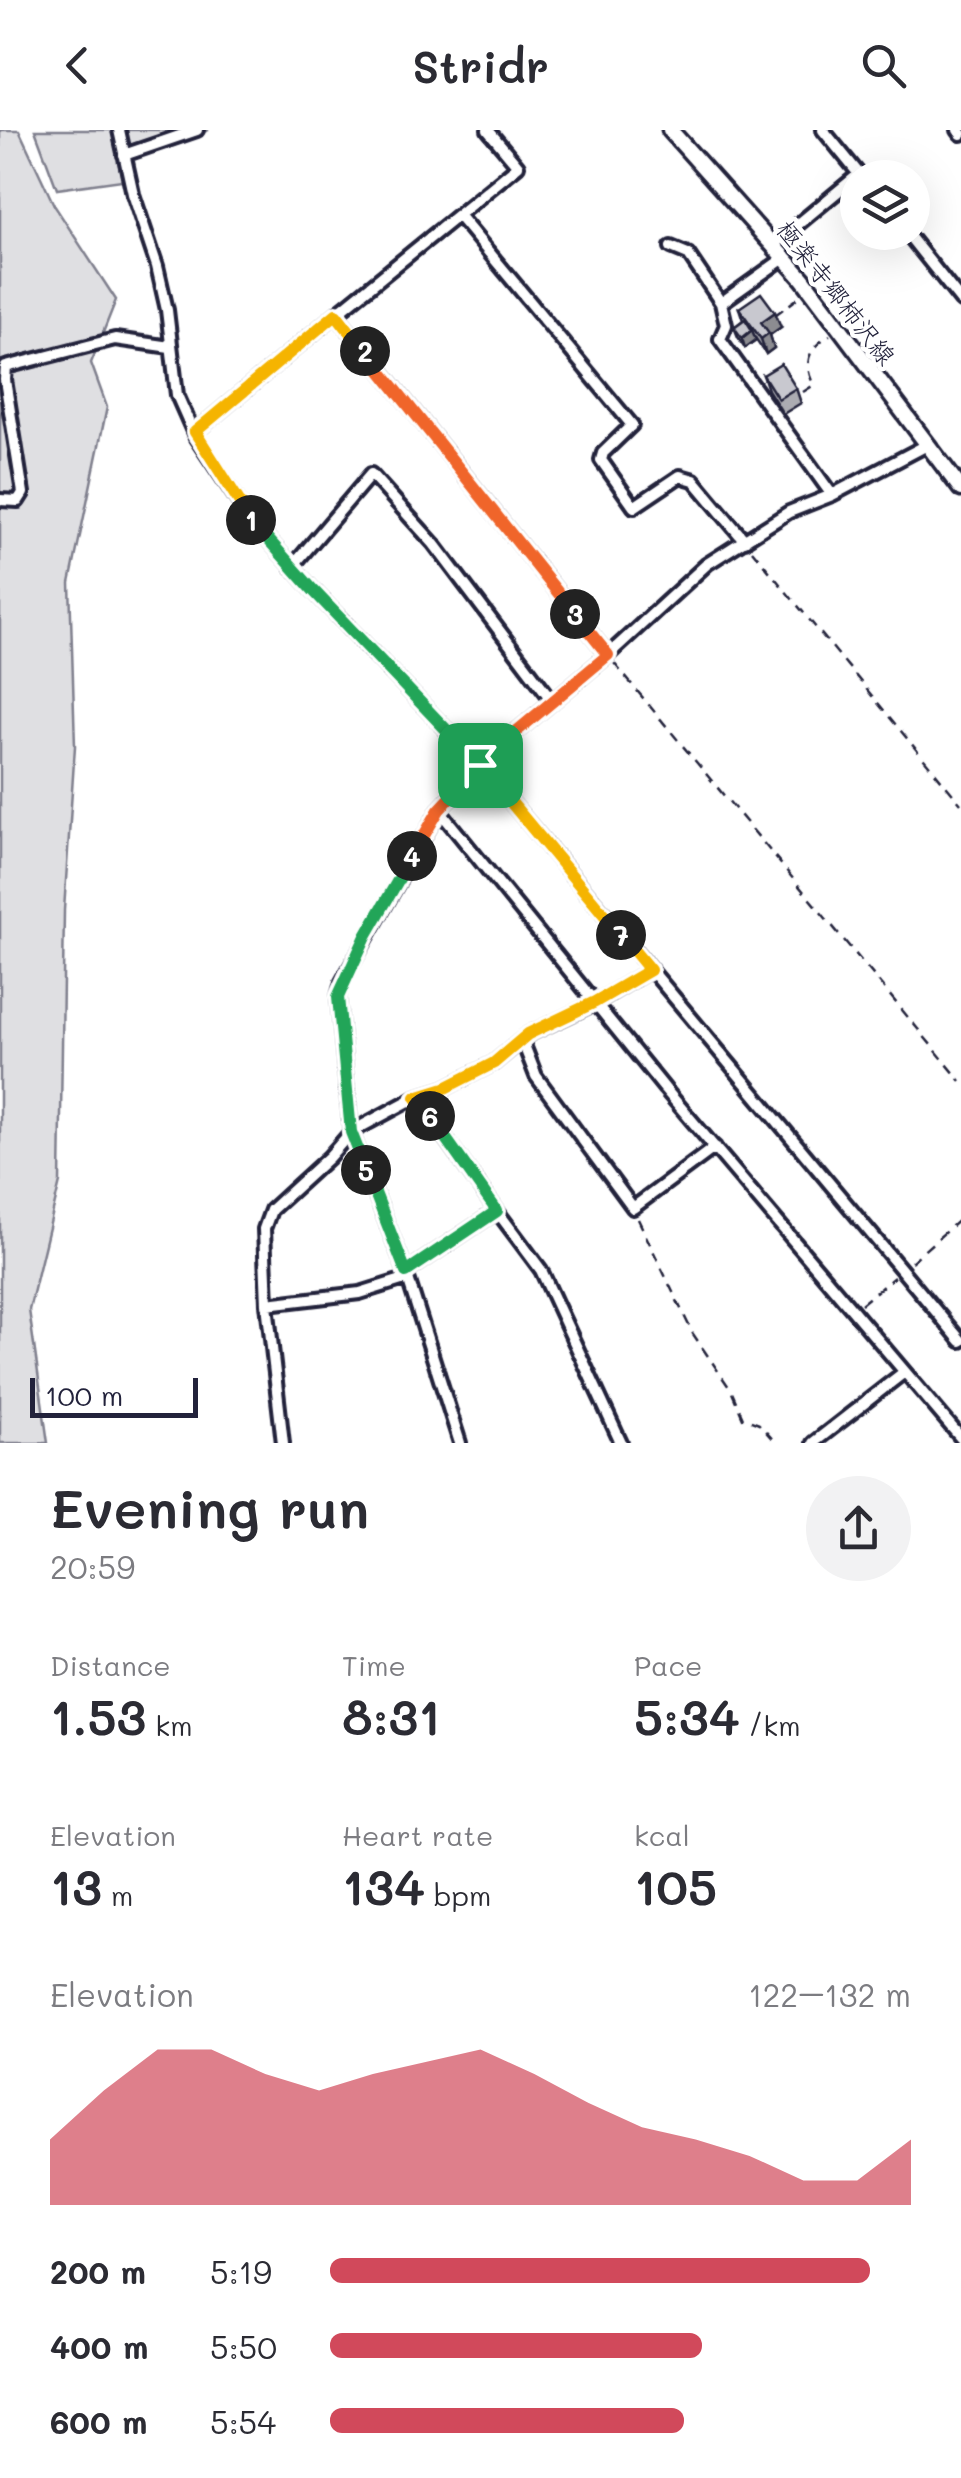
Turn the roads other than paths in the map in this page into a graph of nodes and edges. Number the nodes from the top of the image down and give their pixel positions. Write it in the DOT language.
graph roads {
  1 [pos="119,130"];
  2 [pos="196,130"];
  3 [pos="488,130"];
  4 [pos="670,130"];
  5 [pos="823,130"];
  6 [pos="124,155"];
  7 [pos="848,160"];
  8 [pos="840,192"];
  9 [pos="458,216"];
  10 [pos="773,245"];
  11 [pos="671,246"];
  12 [pos="920,250"];
  13 [pos="784,258"];
  14 [pos="961,301"];
  15 [pos="721,302"];
  16 [pos="336,314"];
  17 [pos="170,347"];
  18 [pos="195,432"];
  19 [pos="927,445"];
  20 [pos="961,489"];
  21 [pos="832,495"];
  22 [pos="0,500"];
  23 [pos="745,541"];
  24 [pos="292,567"];
  25 [pos="608,655"];
  26 [pos="550,700"];
  27 [pos="480,765"];
  28 [pos="439,810"];
  29 [pos="650,970"];
  30 [pos="595,1002"];
  31 [pos="522,1040"];
  32 [pos="416,1097"];
  33 [pos="351,1132"];
  34 [pos="714,1147"];
  35 [pos="497,1211"];
  36 [pos="407,1275"];
  37 [pos="267,1304"];
  38 [pos="961,1341"];
  39 [pos="903,1372"];
  40 [pos="961,1438"];
  41 [pos="283,1443"];
  42 [pos="460,1443"];
  43 [pos="621,1443"];
  44 [pos="814,1443"];
  1 -- 6 [label="street"];
  2 -- 6 [label="street"];
  3 -- 9 [label="street"];
  4 -- 10 [label="main road, 極楽寺郷柿沢線"];
  5 -- 7 [label="street"];
  6 -- 17 [label="street"];
  8 -- 10 [label="street"];
  9 -- 16 [label="street"];
  9 -- 23 [label="street"];
  10 -- 13 [label="main road, 極楽寺郷柿沢線"];
  11 -- 15 [label="street"];
  12 -- 14 [label="street"];
  13 -- 15 [label="street"];
  13 -- 19 [label="main road, 極楽寺郷柿沢線"];
  15 -- 21 [label="street"];
  16 -- 18 [label="street"];
  16 -- 25 [label="street"];
  17 -- 18 [label="street"];
  17 -- 22 [label="street"];
  18 -- 24 [label="street"];
  19 -- 20 [label="main road, 極楽寺郷柿沢線"];
  19 -- 21 [label="street"];
  21 -- 23 [label="street"];
  23 -- 25 [label="street"];
  24 -- 26 [label="street"];
  24 -- 27 [label="street"];
  25 -- 26 [label="street"];
  26 -- 27 [label="street"];
  27 -- 28 [label="street"];
  27 -- 29 [label="street"];
  28 -- 30 [label="street"];
  28 -- 33 [label="street"];
  29 -- 30 [label="street"];
  29 -- 38 [label="street"];
  30 -- 31 [label="street"];
  30 -- 34 [label="street"];
  31 -- 32 [label="street"];
  31 -- 34 [label="street"];
  32 -- 33 [label="street"];
  32 -- 35 [label="street"];
  33 -- 36 [label="street"];
  33 -- 37 [label="street"];
  34 -- 39 [label="street"];
  35 -- 36 [label="street"];
  35 -- 43 [label="street"];
  36 -- 37 [label="street"];
  36 -- 42 [label="street"];
  37 -- 41 [label="street"];
  39 -- 40 [label="street"];
  39 -- 44 [label="street"];
}
